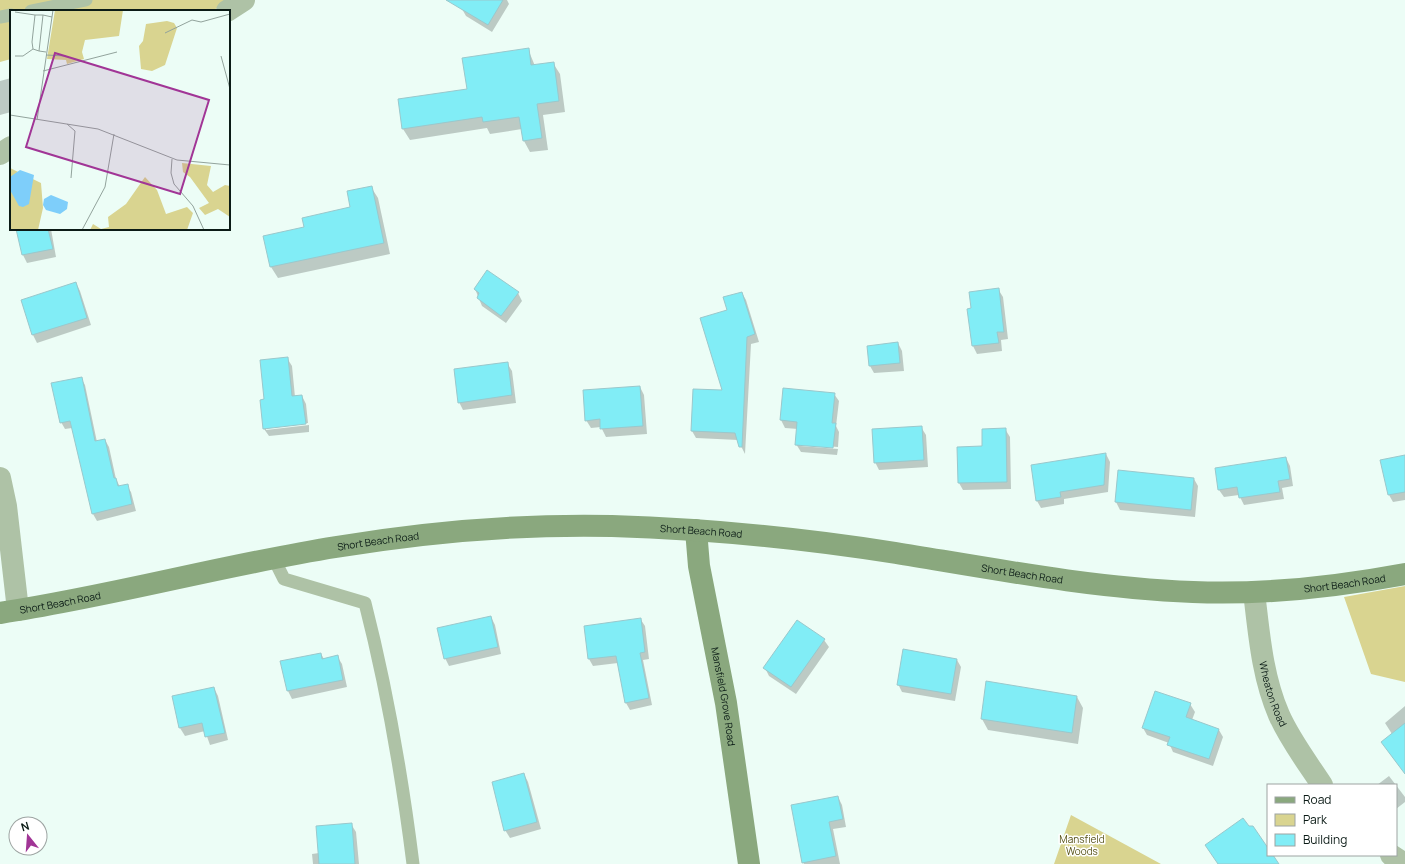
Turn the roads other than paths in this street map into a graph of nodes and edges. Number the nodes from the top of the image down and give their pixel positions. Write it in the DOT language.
graph roads {
  1 [pos="86,0"];
  2 [pos="244,0"];
  3 [pos="36,10"];
  4 [pos="229,10"];
  5 [pos="10,15"];
  6 [pos="0,17"];
  7 [pos="10,148"];
  8 [pos="0,154"];
  9 [pos="0,478"];
  10 [pos="696,530"];
  11 [pos="274,559"];
  12 [pos="1405,574"];
  13 [pos="1254,592"];
  14 [pos="9,611"];
  15 [pos="1321,784"];
  16 [pos="1393,856"];
  17 [pos="413,864"];
  18 [pos="749,864"];
  19 [pos="1405,864"];
  1 -- 3 [label="lane"];
  2 -- 4 [label="street"];
  5 -- 6 [label="lane"];
  7 -- 8 [label="street"];
  9 -- 14 [label="street"];
  10 -- 11 [label="main road, Short Beach Road"];
  10 -- 13 [label="main road, Short Beach Road"];
  10 -- 18 [label="main road, Mansfield Grove Road"];
  11 -- 14 [label="main road, Short Beach Road"];
  11 -- 17 [label="lane"];
  12 -- 13 [label="main road, Short Beach Road"];
  13 -- 15 [label="street, Wheaton Road"];
  16 -- 19 [label="street"];
}
